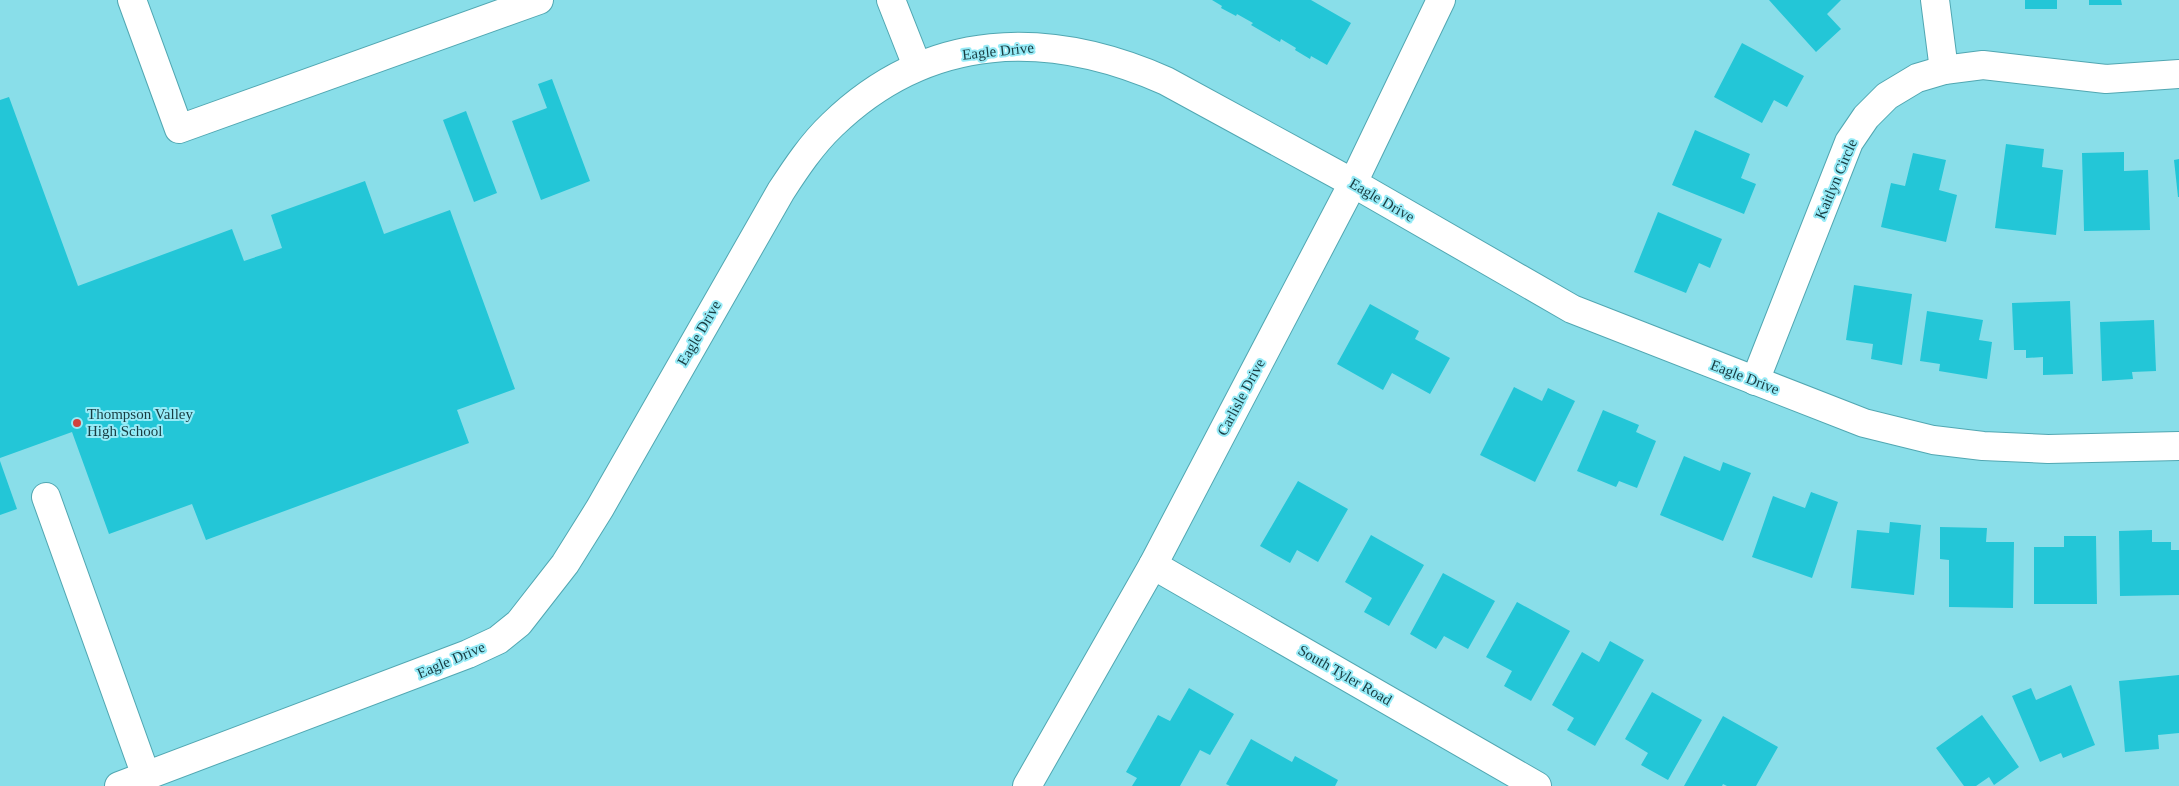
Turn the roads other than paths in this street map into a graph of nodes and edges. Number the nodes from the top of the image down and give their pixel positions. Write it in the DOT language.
graph roads {
  1 [pos="132,0"];
  2 [pos="539,0"];
  3 [pos="891,0"];
  4 [pos="1442,0"];
  5 [pos="1935,0"];
  6 [pos="917,66"];
  7 [pos="1944,70"];
  8 [pos="2179,74"];
  9 [pos="1353,183"];
  10 [pos="1755,381"];
  11 [pos="2179,446"];
  12 [pos="46,497"];
  13 [pos="1153,565"];
  14 [pos="146,776"];
  15 [pos="1525,783"];
  16 [pos="118,786"];
  17 [pos="1027,786"];
  1 -- 2 [label="street"];
  3 -- 6 [label="street"];
  4 -- 9 [label="street, Carlisle Drive"];
  5 -- 7 [label="street"];
  6 -- 9 [label="street, Eagle Drive"];
  6 -- 14 [label="street, Eagle Drive"];
  7 -- 8 [label="street, Kaitlyn Circle"];
  7 -- 10 [label="street, Kaitlyn Circle"];
  9 -- 10 [label="street, Eagle Drive"];
  9 -- 13 [label="street, Carlisle Drive"];
  10 -- 11 [label="street, Eagle Drive"];
  12 -- 14 [label="street"];
  13 -- 15 [label="street, South Tyler Road"];
  13 -- 17 [label="street, Carlisle Drive"];
  14 -- 16 [label="street, Eagle Drive"];
}
